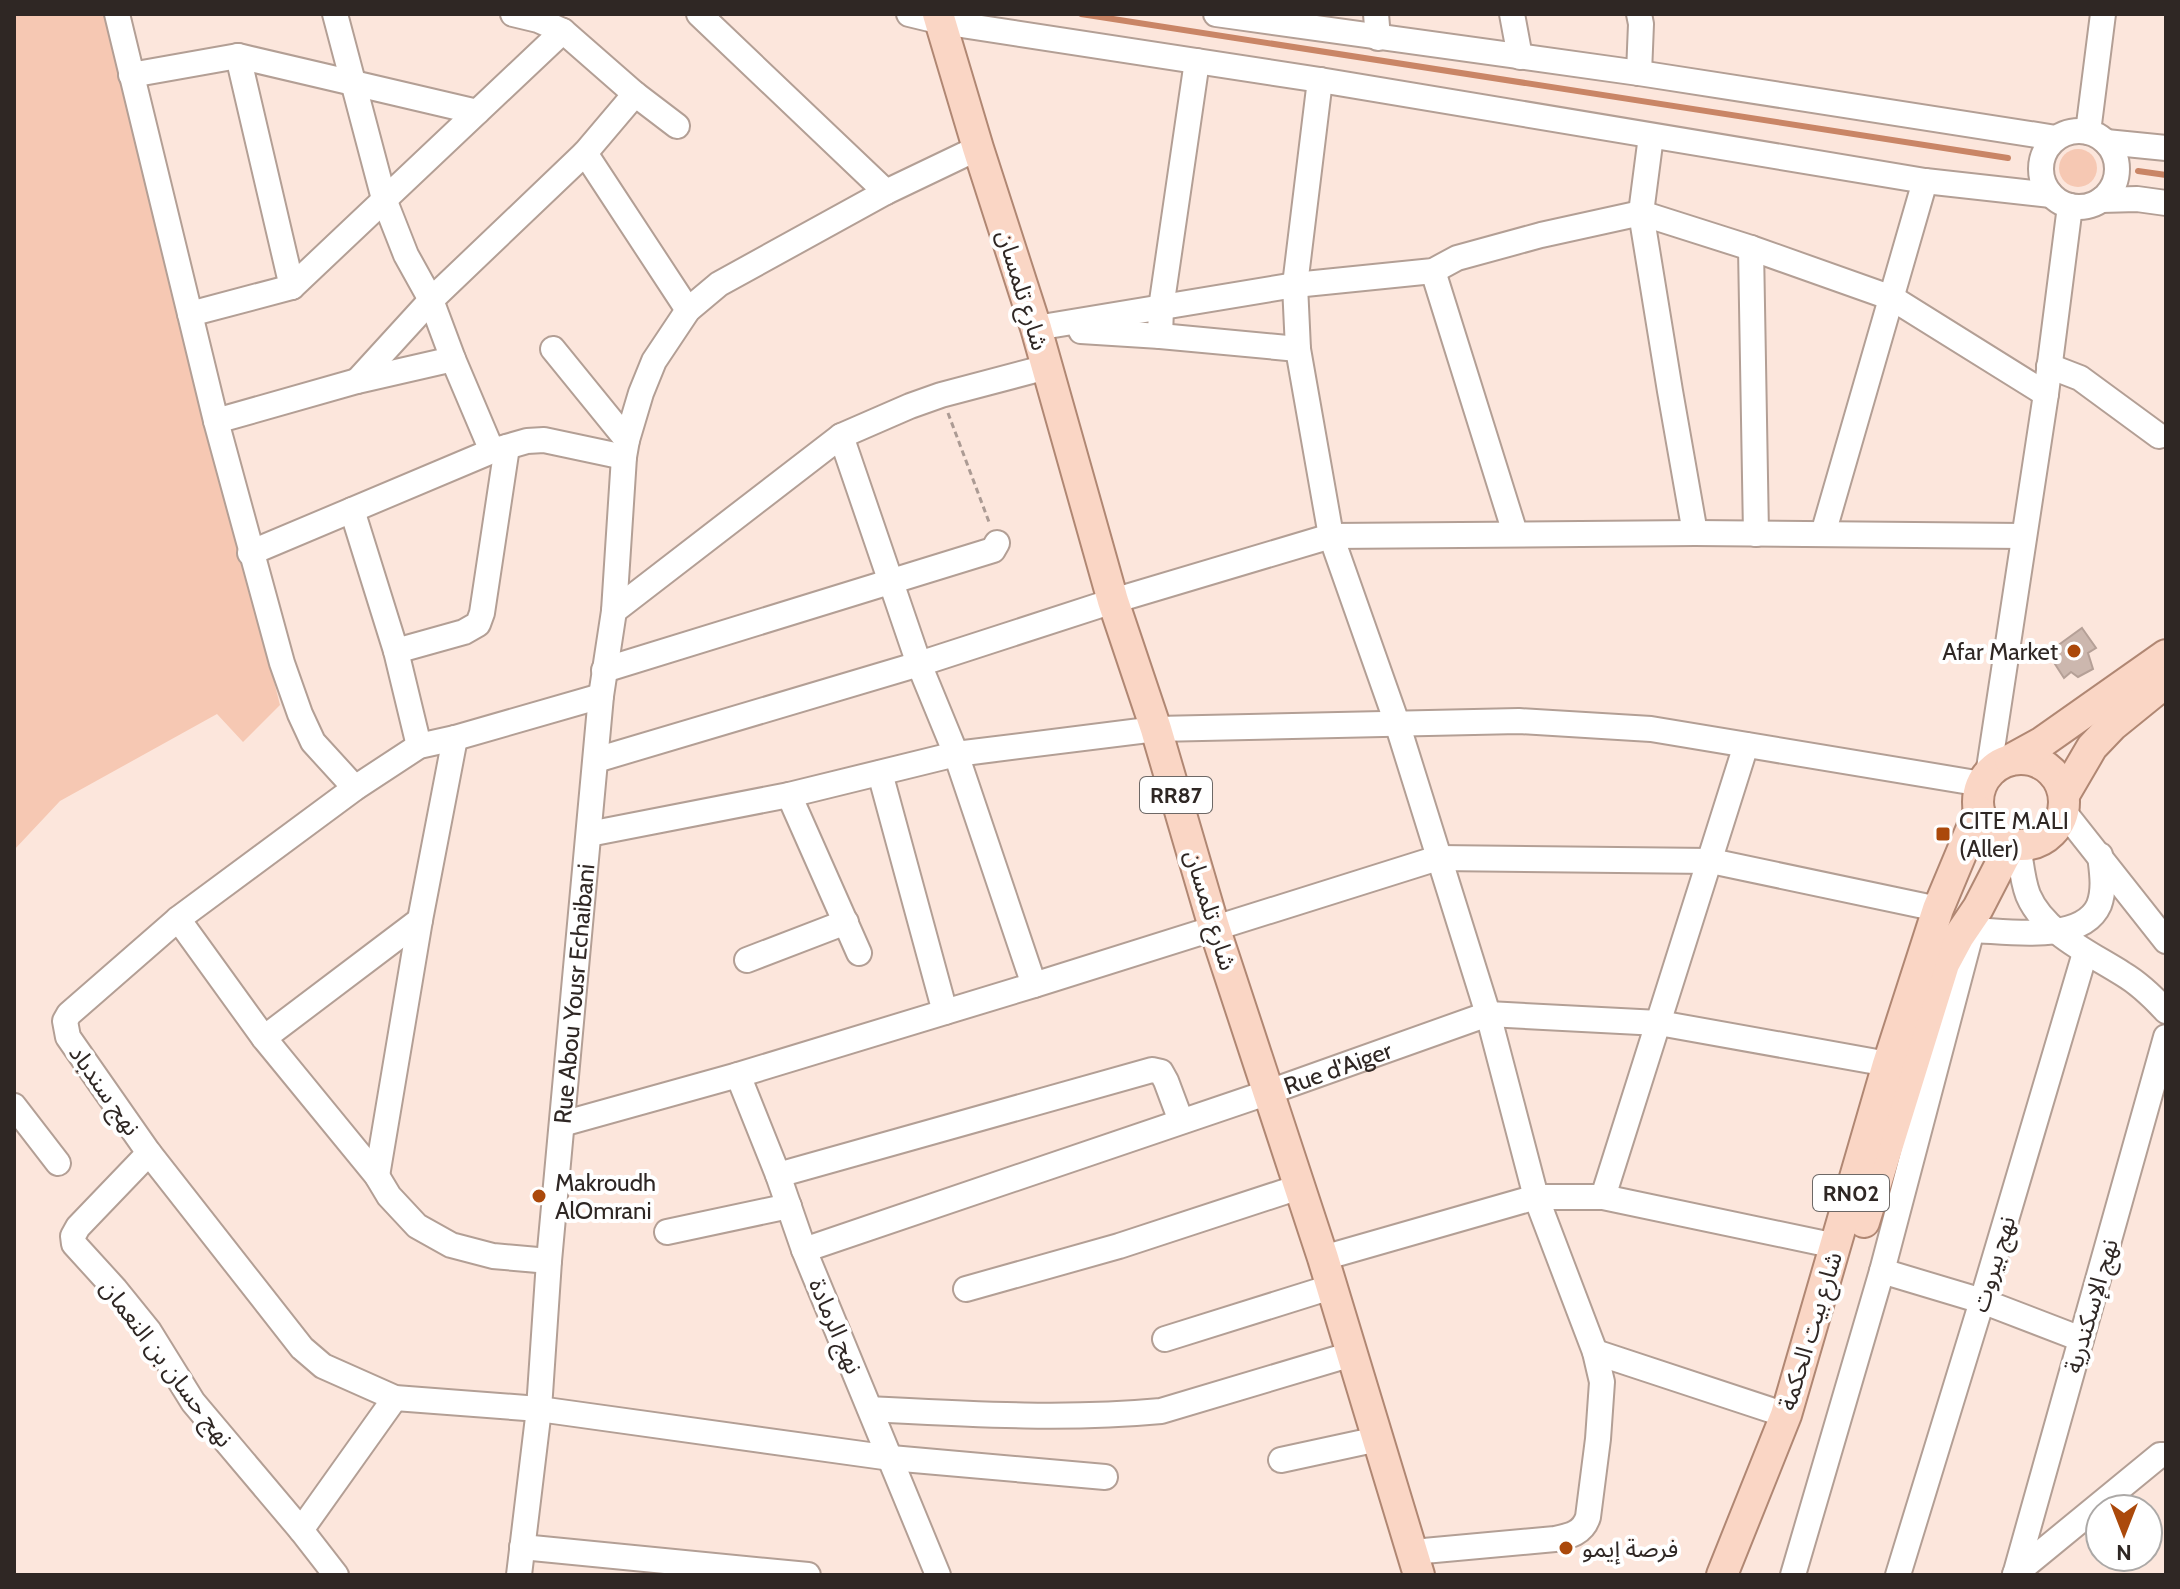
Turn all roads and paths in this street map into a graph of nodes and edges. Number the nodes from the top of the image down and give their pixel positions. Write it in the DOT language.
graph roads {
  1 [pos="117,14"];
  2 [pos="335,14"];
  3 [pos="513,14"];
  4 [pos="699,14"];
  5 [pos="909,14"];
  6 [pos="1216,14"];
  7 [pos="1512,14"];
  8 [pos="2103,14"];
  9 [pos="1240,16"];
  10 [pos="540,17"];
  11 [pos="1641,17"];
  12 [pos="940,18"];
  13 [pos="1377,26"];
  14 [pos="563,31"];
  15 [pos="238,56"];
  16 [pos="1520,57"];
  17 [pos="1197,61"];
  18 [pos="1639,73"];
  19 [pos="131,75"];
  20 [pos="1320,80"];
  21 [pos="352,84"];
  22 [pos="635,94"];
  23 [pos="477,112"];
  24 [pos="677,126"];
  25 [pos="1651,136"];
  26 [pos="2097,137"];
  27 [pos="2056,138"];
  28 [pos="978,148"];
  29 [pos="2166,148"];
  30 [pos="585,153"];
  31 [pos="1925,181"];
  32 [pos="886,192"];
  33 [pos="384,199"];
  34 [pos="2101,200"];
  35 [pos="2060,201"];
  36 [pos="2166,203"];
  37 [pos="1641,213"];
  38 [pos="1751,248"];
  39 [pos="1433,271"];
  40 [pos="1295,285"];
  41 [pos="292,287"];
  42 [pos="1892,298"];
  43 [pos="431,300"];
  44 [pos="1161,308"];
  45 [pos="688,310"];
  46 [pos="190,314"];
  47 [pos="1036,328"];
  48 [pos="1160,336"];
  49 [pos="553,349"];
  50 [pos="1298,349"];
  51 [pos="453,359"];
  52 [pos="2049,366"];
  53 [pos="1047,367"];
  54 [pos="357,381"];
  55 [pos="2046,394"];
  56 [pos="941,395"];
  57 [pos="216,421"];
  58 [pos="841,436"];
  59 [pos="2159,436"];
  60 [pos="626,448"];
  61 [pos="499,449"];
  62 [pos="352,510"];
  63 [pos="1515,533"];
  64 [pos="1695,533"];
  65 [pos="1756,534"];
  66 [pos="1823,534"];
  67 [pos="1331,536"];
  68 [pos="2024,536"];
  69 [pos="997,543"];
  70 [pos="250,553"];
  71 [pos="892,583"];
  72 [pos="1113,601"];
  73 [pos="614,611"];
  74 [pos="396,651"];
  75 [pos="2166,655"];
  76 [pos="919,664"];
  77 [pos="604,670"];
  78 [pos="2166,682"];
  79 [pos="601,696"];
  80 [pos="1397,723"];
  81 [pos="1156,729"];
  82 [pos="455,738"];
  83 [pos="1746,745"];
  84 [pos="419,746"];
  85 [pos="956,754"];
  86 [pos="596,760"];
  87 [pos="880,773"];
  88 [pos="1990,783"];
  89 [pos="355,788"];
  90 [pos="789,795"];
  91 [pos="2064,803"];
  92 [pos="589,834"];
  93 [pos="2015,845"];
  94 [pos="2100,855"];
  95 [pos="1438,858"];
  96 [pos="1711,861"];
  97 [pos="1938,909"];
  98 [pos="178,919"];
  99 [pos="1975,919"];
  100 [pos="420,920"];
  101 [pos="846,922"];
  102 [pos="1214,927"];
  103 [pos="2058,932"];
  104 [pos="2166,941"];
  105 [pos="859,953"];
  106 [pos="2085,953"];
  107 [pos="747,960"];
  108 [pos="1034,985"];
  109 [pos="2166,1011"];
  110 [pos="945,1012"];
  111 [pos="1488,1014"];
  112 [pos="1659,1023"];
  113 [pos="2166,1037"];
  114 [pos="264,1038"];
  115 [pos="1888,1064"];
  116 [pos="738,1075"];
  117 [pos="1269,1092"];
  118 [pos="14,1106"];
  119 [pos="1181,1121"];
  120 [pos="562,1124"];
  121 [pos="149,1153"];
  122 [pos="58,1163"];
  123 [pos="778,1175"];
  124 [pos="377,1176"];
  125 [pos="1299,1187"];
  126 [pos="1536,1197"];
  127 [pos="1603,1197"];
  128 [pos="789,1206"];
  129 [pos="667,1232"];
  130 [pos="1836,1246"];
  131 [pos="804,1250"];
  132 [pos="1323,1258"];
  133 [pos="549,1261"];
  134 [pos="1882,1271"];
  135 [pos="1331,1287"];
  136 [pos="966,1289"];
  137 [pos="1982,1301"];
  138 [pos="1165,1339"];
  139 [pos="2081,1339"];
  140 [pos="1595,1352"];
  141 [pos="1352,1354"];
  142 [pos="395,1398"];
  143 [pos="539,1409"];
  144 [pos="870,1409"];
  145 [pos="1786,1415"];
  146 [pos="1378,1439"];
  147 [pos="2164,1449"];
  148 [pos="891,1458"];
  149 [pos="1281,1460"];
  150 [pos="1105,1477"];
  151 [pos="301,1530"];
  152 [pos="522,1547"];
  153 [pos="1416,1564"];
  154 [pos="712,1570"];
  155 [pos="1900,1574"];
  156 [pos="2015,1574"];
  157 [pos="336,1575"];
  158 [pos="519,1575"];
  159 [pos="808,1575"];
  160 [pos="938,1575"];
  161 [pos="1722,1575"];
  162 [pos="1740,1575"];
  163 [pos="1793,1575"];
  1 -- 19 [label="street"];
  2 -- 21 [label="street"];
  3 -- 10 [label="street"];
  4 -- 32 [label="street"];
  5 -- 12 [label="street"];
  6 -- 9 [label="street"];
  7 -- 16 [label="street"];
  8 -- 26 [label="street"];
  9 -- 13 [label="street"];
  10 -- 14 [label="street"];
  11 -- 18 [label="street"];
  12 -- 17 [label="street"];
  12 -- 28 [label="main road, شارع تلمسان / RR87"];
  13 -- 16 [label="street"];
  14 -- 22 [label="street"];
  14 -- 23 [label="street"];
  15 -- 19 [label="street"];
  15 -- 21 [label="street"];
  15 -- 41 [label="street"];
  16 -- 18 [label="street"];
  17 -- 20 [label="street"];
  17 -- 44 [label="street"];
  18 -- 27 [label="street"];
  19 -- 46 [label="street"];
  20 -- 25 [label="street"];
  20 -- 40 [label="street"];
  21 -- 23 [label="street"];
  21 -- 33 [label="street"];
  22 -- 24 [label="street"];
  22 -- 30 [label="street"];
  23 -- 33 [label="street"];
  25 -- 31 [label="street"];
  25 -- 37 [label="street"];
  26 -- 27 [label="street"];
  26 -- 29 [label="street"];
  26 -- 34 [label="street"];
  27 -- 35 [label="street"];
  28 -- 32 [label="street, Rue Abou Yousr Echaibani"];
  28 -- 47 [label="main road, شارع تلمسان / RR87"];
  30 -- 43 [label="street"];
  30 -- 45 [label="street"];
  31 -- 35 [label="street"];
  31 -- 42 [label="street"];
  32 -- 45 [label="street, Rue Abou Yousr Echaibani"];
  33 -- 41 [label="street"];
  33 -- 43 [label="street"];
  34 -- 35 [label="street"];
  34 -- 36 [label="street"];
  35 -- 52 [label="street"];
  37 -- 38 [label="street"];
  37 -- 39 [label="street"];
  37 -- 64 [label="street"];
  38 -- 42 [label="street"];
  38 -- 65 [label="street"];
  39 -- 40 [label="street"];
  39 -- 63 [label="street"];
  40 -- 44 [label="street"];
  40 -- 50 [label="street"];
  41 -- 46 [label="street"];
  42 -- 55 [label="street"];
  42 -- 66 [label="street"];
  43 -- 51 [label="street"];
  43 -- 54 [label="street"];
  44 -- 47 [label="street"];
  44 -- 48 [label="street"];
  45 -- 60 [label="street, Rue Abou Yousr Echaibani"];
  46 -- 57 [label="street"];
  47 -- 48 [label="street"];
  47 -- 53 [label="main road, شارع تلمسان / RR87"];
  48 -- 50 [label="street"];
  49 -- 60 [label="street"];
  50 -- 67 [label="street"];
  51 -- 54 [label="street"];
  51 -- 61 [label="street"];
  52 -- 55 [label="street"];
  52 -- 59 [label="street"];
  53 -- 56 [label="street"];
  53 -- 72 [label="main road, شارع تلمسان / RR87"];
  54 -- 57 [label="street"];
  55 -- 68 [label="street"];
  56 -- 58 [label="street"];
  56 -- 69 [label="path"];
  57 -- 70 [label="street"];
  58 -- 71 [label="street"];
  58 -- 73 [label="street"];
  60 -- 61 [label="street"];
  60 -- 73 [label="street, Rue Abou Yousr Echaibani"];
  61 -- 62 [label="street"];
  61 -- 74 [label="street"];
  62 -- 70 [label="street"];
  62 -- 74 [label="street"];
  63 -- 64 [label="street"];
  63 -- 67 [label="street"];
  64 -- 65 [label="street"];
  65 -- 66 [label="street"];
  66 -- 68 [label="street"];
  67 -- 72 [label="street"];
  67 -- 80 [label="street"];
  68 -- 88 [label="street"];
  69 -- 71 [label="street"];
  70 -- 89 [label="street"];
  71 -- 76 [label="street"];
  71 -- 77 [label="street"];
  72 -- 76 [label="street"];
  72 -- 81 [label="main road, شارع تلمسان / RR87"];
  73 -- 77 [label="street, Rue Abou Yousr Echaibani"];
  74 -- 84 [label="street"];
  75 -- 88 [label="main road"];
  76 -- 85 [label="street"];
  76 -- 86 [label="street"];
  77 -- 79 [label="street, Rue Abou Yousr Echaibani"];
  78 -- 91 [label="main road"];
  79 -- 82 [label="street, نهج سندباد"];
  79 -- 86 [label="street, Rue Abou Yousr Echaibani"];
  80 -- 81 [label="street"];
  80 -- 83 [label="street"];
  80 -- 95 [label="street"];
  81 -- 85 [label="street"];
  81 -- 102 [label="main road, شارع تلمسان / RR87"];
  82 -- 84 [label="street, نهج سندباد"];
  82 -- 100 [label="street"];
  83 -- 88 [label="street"];
  83 -- 96 [label="street"];
  84 -- 89 [label="street, نهج سندباد"];
  85 -- 87 [label="street"];
  85 -- 108 [label="street"];
  86 -- 92 [label="street, Rue Abou Yousr Echaibani"];
  87 -- 90 [label="street"];
  87 -- 110 [label="street"];
  88 -- 91 [label="main road"];
  88 -- 93 [label="main road"];
  88 -- 97 [label="main road, شارع بيت الحكمة / RN02"];
  89 -- 98 [label="street, نهج سندباد"];
  90 -- 92 [label="street"];
  90 -- 101 [label="street"];
  91 -- 93 [label="main road"];
  91 -- 94 [label="street"];
  92 -- 120 [label="street, Rue Abou Yousr Echaibani"];
  93 -- 99 [label="main road, شارع بيت الحكمة / RN02"];
  93 -- 103 [label="street"];
  94 -- 103 [label="street"];
  94 -- 104 [label="street"];
  95 -- 96 [label="street"];
  95 -- 102 [label="street"];
  95 -- 111 [label="street"];
  96 -- 97 [label="street"];
  96 -- 112 [label="street"];
  97 -- 115 [label="main road, شارع بيت الحكمة / RN02"];
  98 -- 114 [label="street"];
  98 -- 121 [label="street, نهج سندباد"];
  99 -- 103 [label="street"];
  99 -- 134 [label="street"];
  99 -- 162 [label="main road, شارع بيت الحكمة / RN02"];
  100 -- 114 [label="street"];
  100 -- 124 [label="street"];
  101 -- 105 [label="street"];
  101 -- 107 [label="street"];
  102 -- 108 [label="street"];
  102 -- 117 [label="main road, شارع تلمسان / RR87"];
  103 -- 106 [label="street"];
  106 -- 109 [label="street"];
  106 -- 137 [label="street, نهج بيروت"];
  108 -- 110 [label="street"];
  110 -- 116 [label="street"];
  111 -- 112 [label="street, Rue d'Aiger"];
  111 -- 117 [label="street, Rue d'Aiger"];
  111 -- 126 [label="street"];
  112 -- 115 [label="street, Rue d'Aiger"];
  112 -- 127 [label="street"];
  113 -- 139 [label="street, نهج الإسكندرية"];
  114 -- 124 [label="street"];
  115 -- 130 [label="main road, شارع بيت الحكمة / RN02"];
  116 -- 120 [label="street"];
  116 -- 123 [label="street, نهج الرمادة"];
  117 -- 119 [label="street, Rue d'Aiger"];
  117 -- 125 [label="main road, شارع تلمسان / RR87"];
  118 -- 122 [label="street"];
  119 -- 123 [label="street"];
  119 -- 131 [label="street, Rue d'Aiger"];
  120 -- 133 [label="street, Rue Abou Yousr Echaibani"];
  121 -- 142 [label="street, نهج سندباد"];
  121 -- 151 [label="street, نهج حسان بن النعمان"];
  123 -- 128 [label="street, نهج الرمادة"];
  124 -- 133 [label="street"];
  125 -- 132 [label="main road, شارع تلمسان / RR87"];
  125 -- 136 [label="street"];
  126 -- 127 [label="street"];
  126 -- 132 [label="street"];
  126 -- 140 [label="street"];
  127 -- 130 [label="street"];
  128 -- 129 [label="street"];
  128 -- 131 [label="street, نهج الرمادة"];
  130 -- 145 [label="main road, شارع بيت الحكمة / RN02"];
  131 -- 144 [label="street, نهج الرمادة"];
  132 -- 135 [label="main road, شارع تلمسان / RR87"];
  133 -- 143 [label="street, Rue Abou Yousr Echaibani"];
  134 -- 137 [label="street"];
  134 -- 163 [label="street"];
  135 -- 138 [label="street"];
  135 -- 141 [label="main road, شارع تلمسان / RR87"];
  137 -- 139 [label="street"];
  137 -- 155 [label="street, نهج بيروت"];
  139 -- 156 [label="street, نهج الإسكندرية"];
  140 -- 145 [label="street"];
  140 -- 153 [label="street"];
  141 -- 144 [label="street"];
  141 -- 146 [label="main road, شارع تلمسان / RR87"];
  142 -- 143 [label="street, نهج سندباد"];
  142 -- 151 [label="street"];
  143 -- 148 [label="street, نهج سندباد"];
  143 -- 152 [label="street, Rue Abou Yousr Echaibani"];
  144 -- 148 [label="street, نهج الرمادة"];
  145 -- 161 [label="main road, شارع بيت الحكمة / RN02"];
  146 -- 149 [label="street"];
  146 -- 153 [label="main road, شارع تلمسان / RR87"];
  147 -- 156 [label="street"];
  148 -- 150 [label="street, نهج سندباد"];
  148 -- 160 [label="street, نهج الرمادة"];
  151 -- 157 [label="street, نهج حسان بن النعمان"];
  152 -- 154 [label="street"];
  152 -- 158 [label="street"];
  154 -- 159 [label="street"];
}
